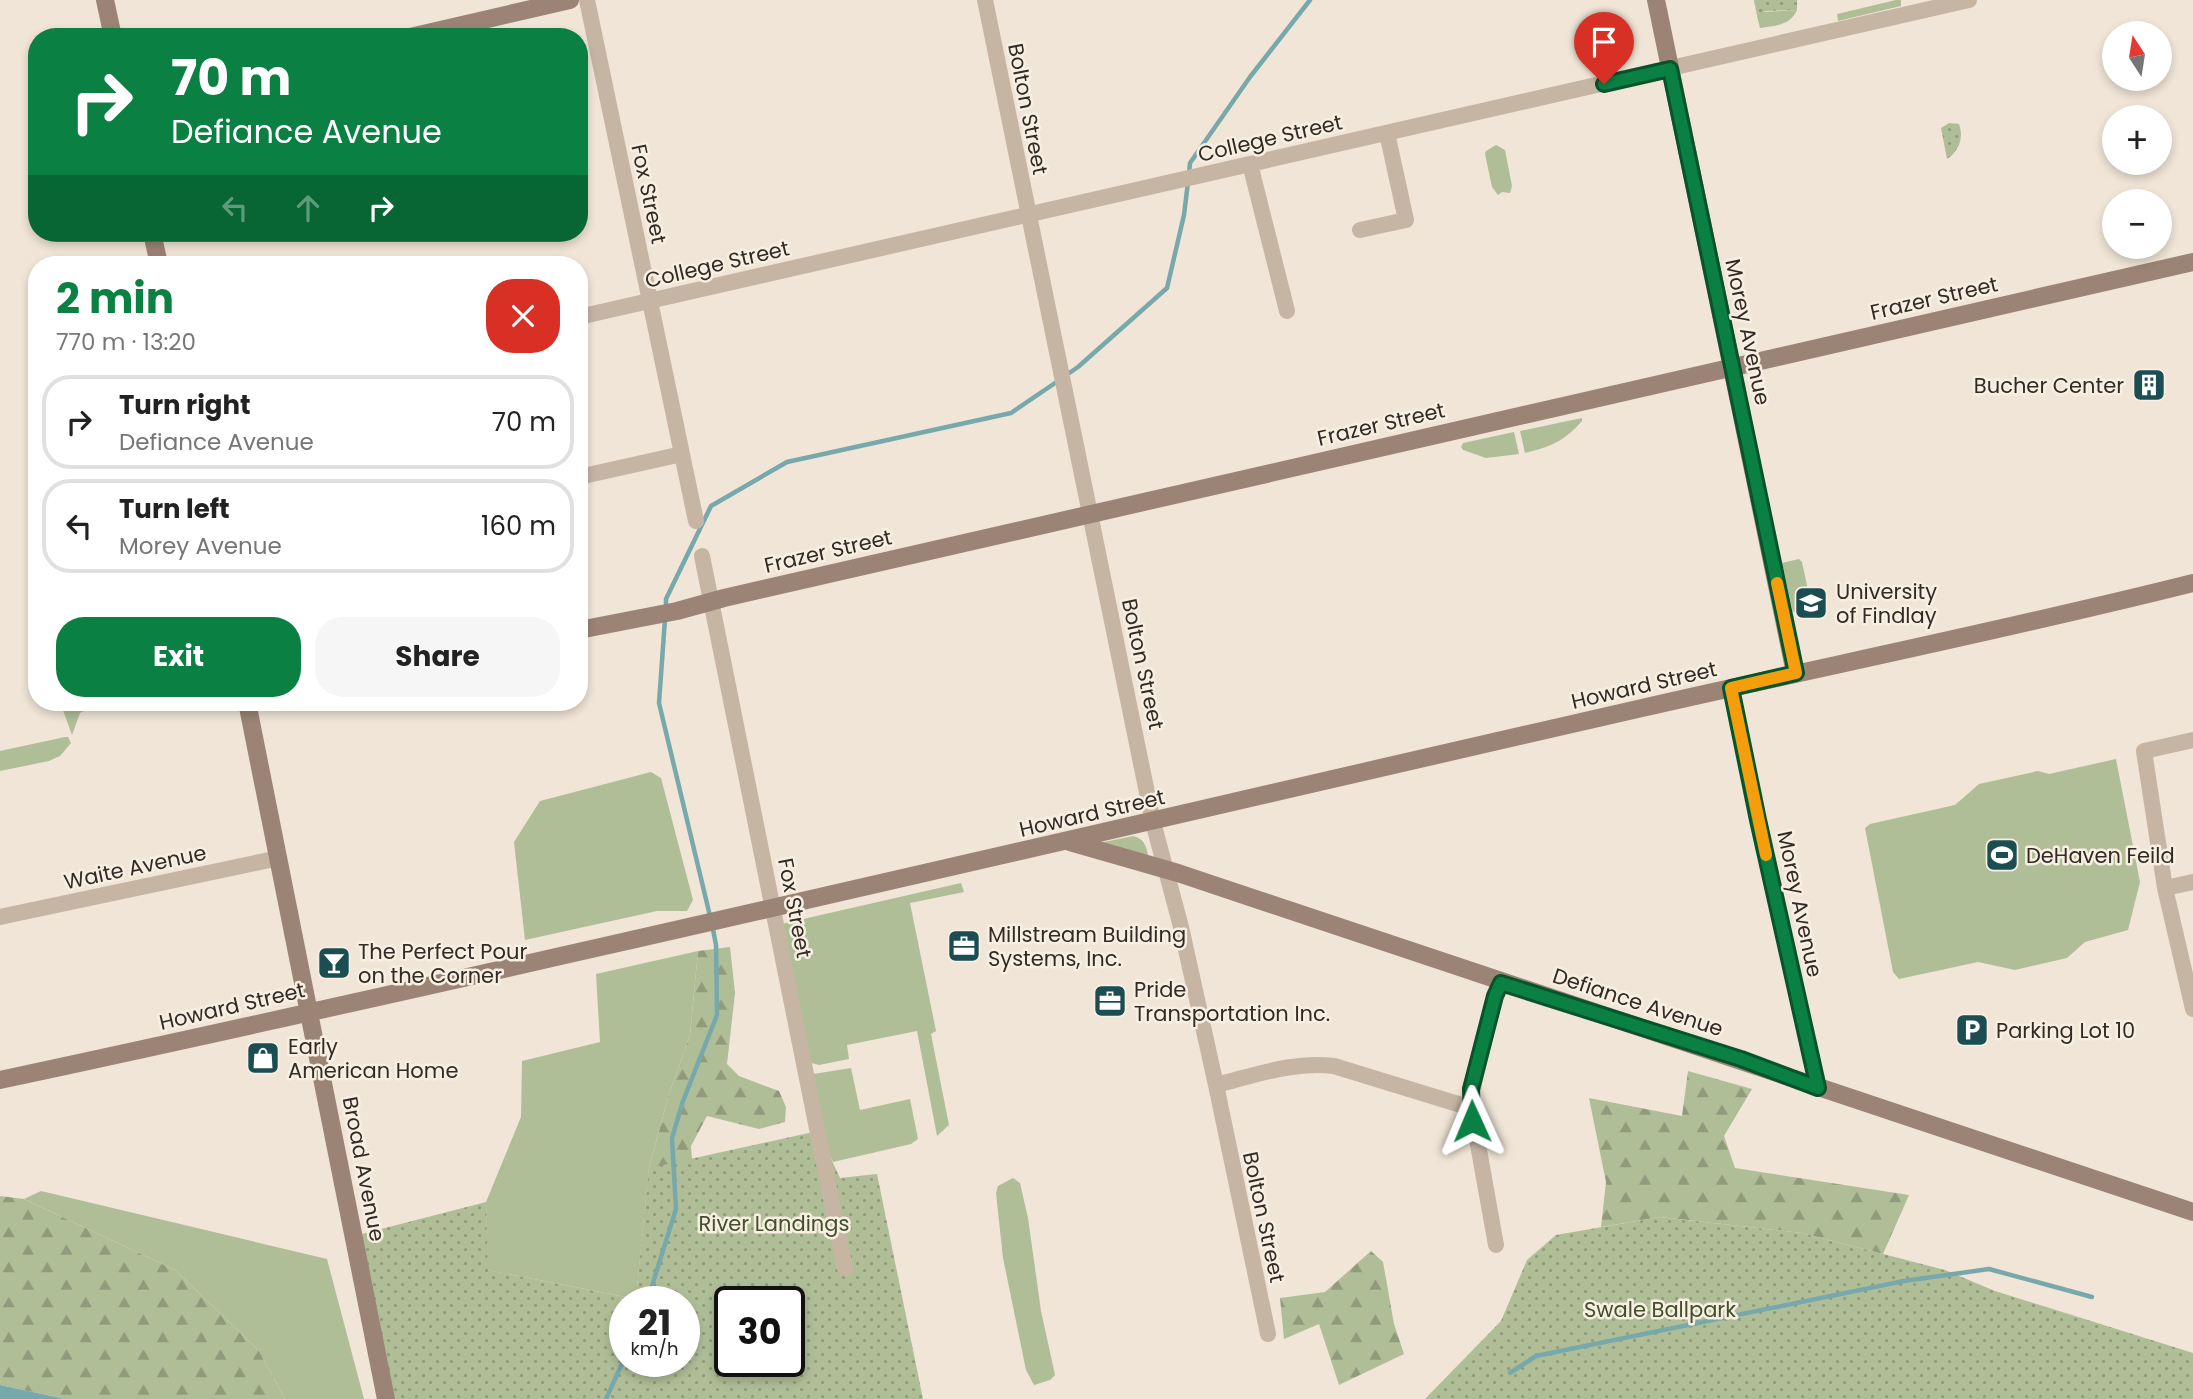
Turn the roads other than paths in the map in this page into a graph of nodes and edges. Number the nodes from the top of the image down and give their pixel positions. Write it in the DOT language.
graph roads {
  1 [pos="105,0"];
  2 [pos="570,0"];
  3 [pos="587,0"];
  4 [pos="985,0"];
  5 [pos="1656,0"];
  6 [pos="1969,0"];
  7 [pos="111,28"];
  8 [pos="449,28"];
  9 [pos="1670,69"];
  10 [pos="1387,133"];
  11 [pos="1250,164"];
  12 [pos="1028,214"];
  13 [pos="1360,230"];
  14 [pos="2193,262"];
  15 [pos="650,301"];
  16 [pos="1287,311"];
  17 [pos="588,315"];
  18 [pos="1731,367"];
  19 [pos="682,454"];
  20 [pos="588,475"];
  21 [pos="1091,514"];
  22 [pos="696,521"];
  23 [pos="702,556"];
  24 [pos="2193,583"];
  25 [pos="712,601"];
  26 [pos="588,628"];
  27 [pos="1796,673"];
  28 [pos="1731,688"];
  29 [pos="254,711"];
  30 [pos="2193,740"];
  31 [pos="1153,822"];
  32 [pos="1067,842"];
  33 [pos="279,858"];
  34 [pos="1165,870"];
  35 [pos="2193,882"];
  36 [pos="2165,888"];
  37 [pos="774,908"];
  38 [pos="0,917"];
  39 [pos="1501,983"];
  40 [pos="2193,1009"];
  41 [pos="310,1011"];
  42 [pos="0,1080"];
  43 [pos="1216,1085"];
  44 [pos="1818,1088"];
  45 [pos="1471,1108"];
  46 [pos="2193,1212"];
  47 [pos="1496,1245"];
  48 [pos="845,1268"];
  49 [pos="1268,1334"];
  50 [pos="386,1399"];
  1 -- 7 [label="street"];
  2 -- 8 [label="street"];
  3 -- 15 [label="street, Fox Street"];
  4 -- 12 [label="street, Bolton Street"];
  5 -- 9 [label="street, Morey Avenue"];
  6 -- 9 [label="street, College Street"];
  9 -- 10 [label="street, College Street"];
  9 -- 18 [label="street, Morey Avenue"];
  10 -- 11 [label="street, College Street"];
  10 -- 13 [label="street"];
  11 -- 12 [label="street, College Street"];
  11 -- 16 [label="street"];
  12 -- 15 [label="street, College Street"];
  12 -- 21 [label="street, Bolton Street"];
  14 -- 18 [label="street, Frazer Street"];
  15 -- 17 [label="street, College Street"];
  15 -- 19 [label="street, Fox Street"];
  18 -- 21 [label="street, Frazer Street"];
  18 -- 27 [label="street, Morey Avenue"];
  19 -- 20 [label="street"];
  19 -- 22 [label="street, Fox Street"];
  21 -- 25 [label="street, Frazer Street"];
  21 -- 31 [label="street, Bolton Street"];
  23 -- 25 [label="street, Fox Street"];
  24 -- 27 [label="street, Howard Street"];
  25 -- 26 [label="street, Frazer Street"];
  25 -- 37 [label="street, Fox Street"];
  27 -- 28 [label="street, Howard Street"];
  28 -- 31 [label="street, Howard Street"];
  28 -- 44 [label="street, Morey Avenue"];
  29 -- 33 [label="street, Broad Avenue"];
  30 -- 36 [label="street"];
  31 -- 32 [label="street, Howard Street"];
  31 -- 34 [label="street, Bolton Street"];
  32 -- 34 [label="street, Defiance Avenue"];
  32 -- 37 [label="street, Howard Street"];
  33 -- 38 [label="street, Waite Avenue"];
  33 -- 41 [label="street, Broad Avenue"];
  34 -- 39 [label="street, Defiance Avenue"];
  34 -- 43 [label="street, Bolton Street"];
  35 -- 36 [label="street"];
  36 -- 40 [label="street"];
  37 -- 41 [label="street, Howard Street"];
  37 -- 48 [label="street, Fox Street"];
  39 -- 44 [label="street, Defiance Avenue"];
  39 -- 45 [label="street"];
  41 -- 42 [label="street, Howard Street"];
  41 -- 50 [label="street, Broad Avenue"];
  43 -- 45 [label="street"];
  43 -- 49 [label="street, Bolton Street"];
  44 -- 46 [label="street, Defiance Avenue"];
  45 -- 47 [label="street"];
}
